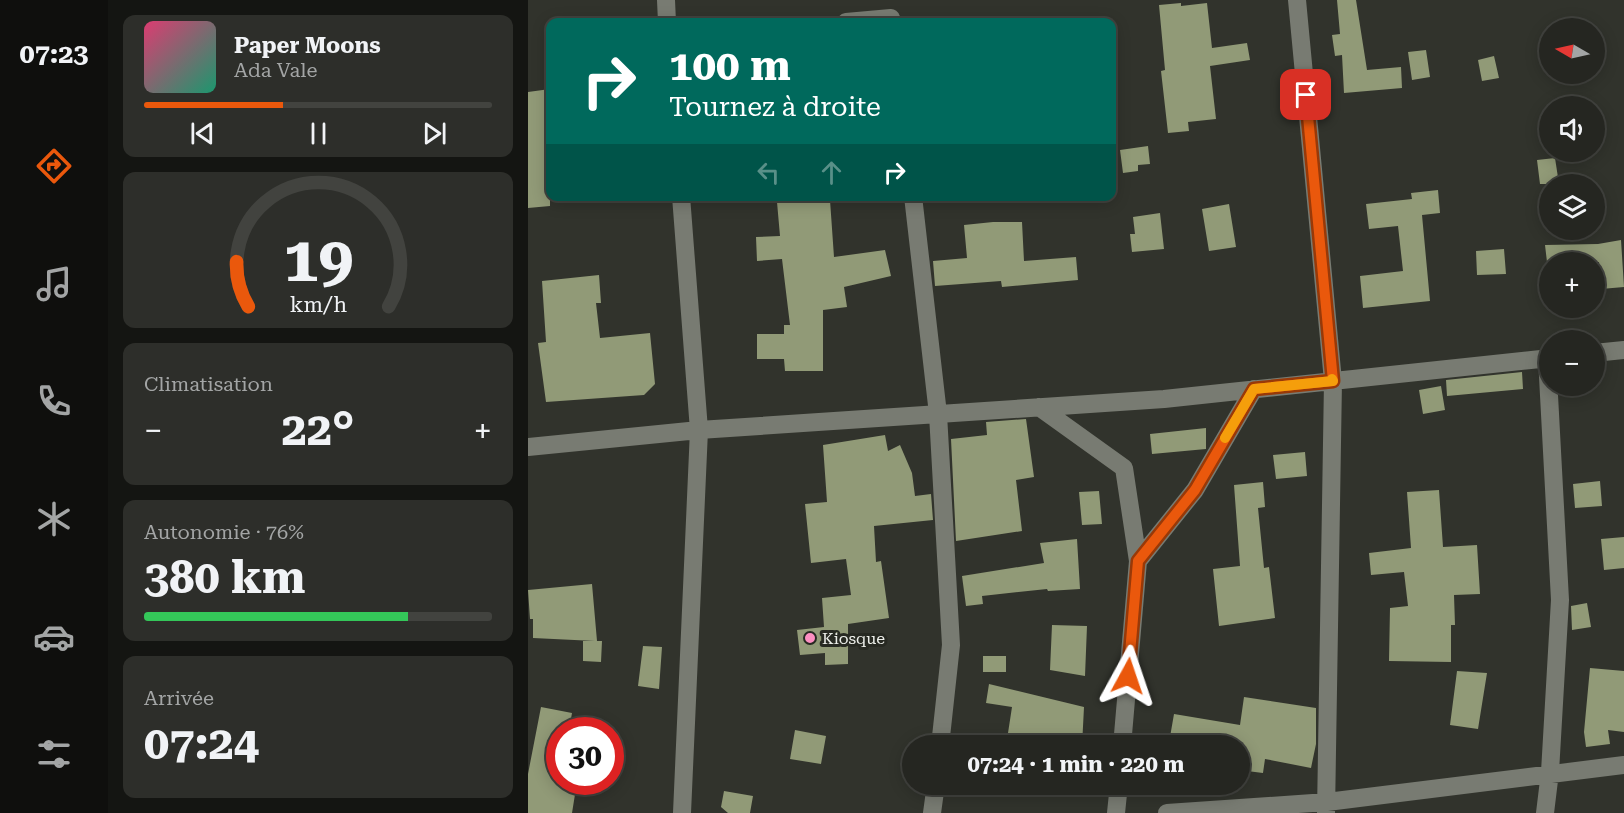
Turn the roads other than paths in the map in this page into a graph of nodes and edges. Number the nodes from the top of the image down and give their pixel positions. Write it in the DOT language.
graph roads {
  1 [pos="666,0"];
  2 [pos="1297,0"];
  3 [pos="668,18"];
  4 [pos="681,201"];
  5 [pos="914,201"];
  6 [pos="1624,350"];
  7 [pos="1605,352"];
  8 [pos="1539,359"];
  9 [pos="1333,381"];
  10 [pos="1254,389"];
  11 [pos="1550,396"];
  12 [pos="1039,407"];
  13 [pos="938,414"];
  14 [pos="699,430"];
  15 [pos="528,447"];
  16 [pos="1138,561"];
  17 [pos="941,735"];
  18 [pos="1123,735"];
  19 [pos="1624,765"];
  20 [pos="1550,772"];
  21 [pos="934,795"];
  22 [pos="1118,795"];
  23 [pos="1327,808"];
  24 [pos="682,813"];
  25 [pos="932,813"];
  26 [pos="1116,813"];
  27 [pos="1167,813"];
  28 [pos="1545,813"];
  1 -- 3 [label="street"];
  2 -- 9 [label="street"];
  4 -- 14 [label="street"];
  5 -- 13 [label="street"];
  6 -- 7 [label="street"];
  8 -- 9 [label="street"];
  9 -- 10 [label="street"];
  9 -- 23 [label="street"];
  10 -- 12 [label="street"];
  10 -- 16 [label="street"];
  11 -- 20 [label="street"];
  12 -- 13 [label="street"];
  12 -- 16 [label="street"];
  13 -- 14 [label="street"];
  13 -- 17 [label="street"];
  14 -- 15 [label="street"];
  14 -- 24 [label="street"];
  16 -- 18 [label="street"];
  19 -- 20 [label="street"];
  20 -- 23 [label="street"];
  20 -- 28 [label="street"];
  21 -- 25 [label="street"];
  22 -- 26 [label="street"];
  23 -- 27 [label="street"];
}
